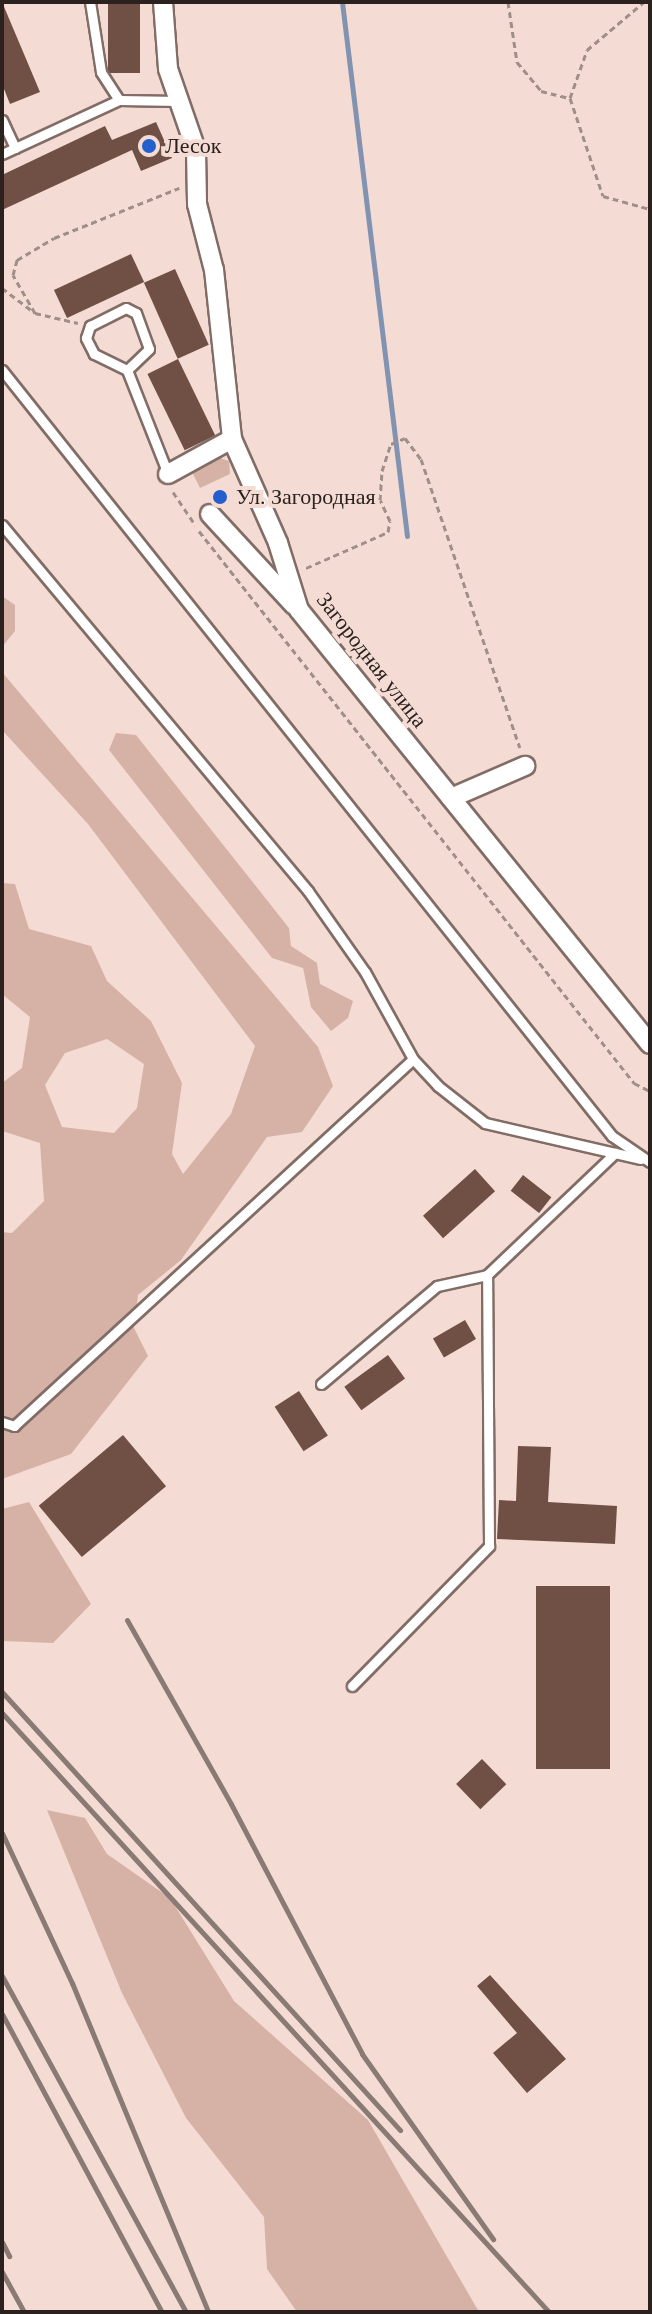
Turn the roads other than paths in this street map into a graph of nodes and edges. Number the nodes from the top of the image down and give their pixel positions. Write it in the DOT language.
graph roads {
  1 [pos="90,2"];
  2 [pos="163,2"];
  3 [pos="119,100"];
  4 [pos="179,101"];
  5 [pos="2,120"];
  6 [pos="15,148"];
  7 [pos="2,154"];
  8 [pos="2,370"];
  9 [pos="127,370"];
  10 [pos="232,439"];
  11 [pos="168,474"];
  12 [pos="210,514"];
  13 [pos="2,525"];
  14 [pos="299,610"];
  15 [pos="525,766"];
  16 [pos="451,798"];
  17 [pos="650,1044"];
  18 [pos="413,1059"];
  19 [pos="615,1153"];
  20 [pos="647,1161"];
  21 [pos="487,1275"];
  22 [pos="321,1384"];
  23 [pos="2,1422"];
  24 [pos="352,1686"];
  1 -- 3 [label="lane"];
  2 -- 4 [label="street, Загородная улица"];
  3 -- 4 [label="lane"];
  3 -- 6 [label="lane"];
  4 -- 10 [label="street, Загородная улица"];
  5 -- 6 [label="lane"];
  6 -- 7 [label="lane"];
  8 -- 20 [label="lane"];
  9 -- 9 [label="lane"];
  9 -- 11 [label="lane"];
  10 -- 11 [label="street"];
  10 -- 14 [label="street, Загородная улица"];
  12 -- 14 [label="street"];
  13 -- 18 [label="lane"];
  14 -- 16 [label="street, Загородная улица"];
  15 -- 16 [label="street"];
  16 -- 17 [label="street, Загородная улица"];
  18 -- 19 [label="lane"];
  18 -- 23 [label="lane"];
  19 -- 20 [label="lane"];
  19 -- 21 [label="lane"];
  21 -- 22 [label="lane"];
  21 -- 24 [label="lane"];
}
